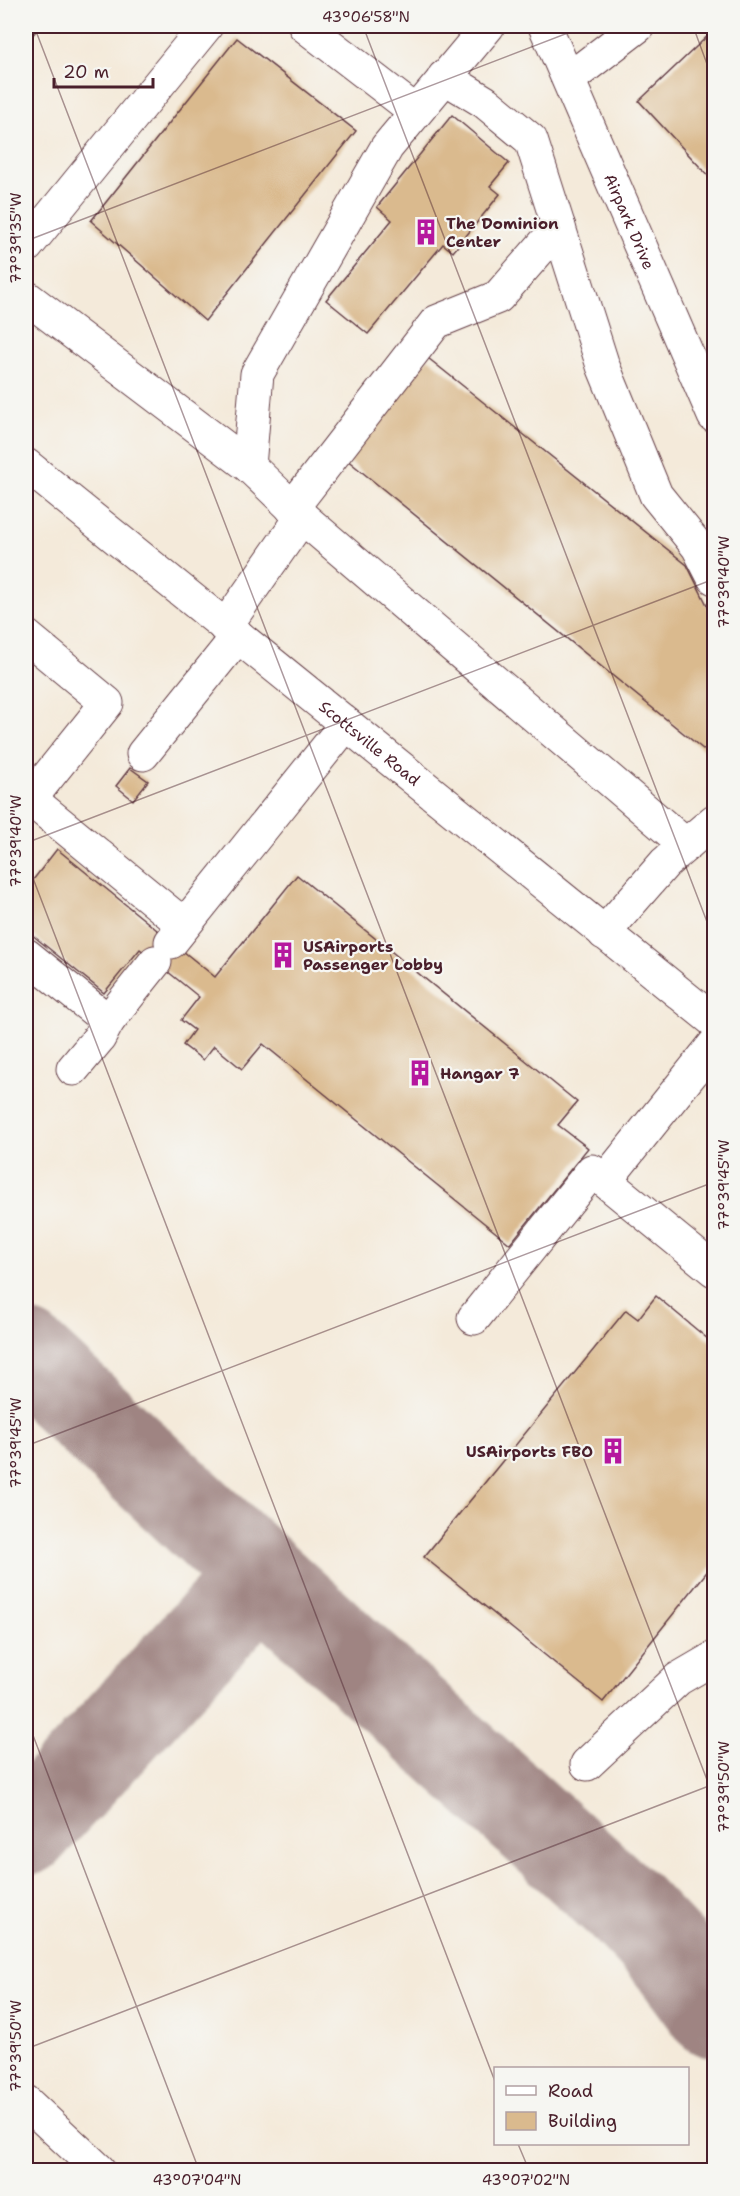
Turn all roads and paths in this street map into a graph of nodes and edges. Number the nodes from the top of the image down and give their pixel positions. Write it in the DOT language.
graph roads {
  1 [pos="305,26"];
  2 [pos="488,26"];
  3 [pos="545,26"];
  4 [pos="638,26"];
  5 [pos="197,29"];
  6 [pos="444,77"];
  7 [pos="569,79"];
  8 [pos="415,111"];
  9 [pos="559,227"];
  10 [pos="26,247"];
  11 [pos="26,297"];
  12 [pos="714,416"];
  13 [pos="26,465"];
  14 [pos="249,466"];
  15 [pos="297,512"];
  16 [pos="714,578"];
  17 [pos="231,632"];
  18 [pos="26,636"];
  19 [pos="346,724"];
  20 [pos="142,754"];
  21 [pos="28,802"];
  22 [pos="714,821"];
  23 [pos="686,845"];
  24 [pos="604,933"];
  25 [pos="170,943"];
  26 [pos="26,955"];
  27 [pos="108,1021"];
  28 [pos="714,1021"];
  29 [pos="714,1045"];
  30 [pos="73,1069"];
  31 [pos="605,1181"];
  32 [pos="714,1270"];
  33 [pos="474,1317"];
  34 [pos="714,1658"];
  35 [pos="587,1764"];
  36 [pos="26,2102"];
  37 [pos="99,2170"];
  1 -- 8 [label="main road"];
  2 -- 6 [label="main road"];
  3 -- 7 [label="main road, Airpark Drive"];
  4 -- 7 [label="main road"];
  5 -- 10 [label="main road"];
  6 -- 8 [label="main road"];
  6 -- 9 [label="main road"];
  7 -- 12 [label="main road, Airpark Drive"];
  8 -- 14 [label="main road"];
  9 -- 15 [label="main road"];
  9 -- 16 [label="main road"];
  11 -- 14 [label="main road"];
  13 -- 17 [label="main road, Scottsville Road"];
  14 -- 15 [label="main road"];
  15 -- 17 [label="main road"];
  15 -- 23 [label="main road"];
  17 -- 19 [label="main road, Scottsville Road"];
  17 -- 20 [label="main road"];
  18 -- 21 [label="main road"];
  19 -- 24 [label="main road, Scottsville Road"];
  19 -- 25 [label="main road"];
  21 -- 25 [label="main road"];
  22 -- 23 [label="main road"];
  23 -- 24 [label="main road"];
  24 -- 28 [label="main road, Scottsville Road"];
  25 -- 27 [label="main road"];
  26 -- 27 [label="main road"];
  27 -- 30 [label="main road"];
  29 -- 31 [label="main road"];
  31 -- 32 [label="main road"];
  31 -- 33 [label="main road"];
  34 -- 35 [label="main road"];
  36 -- 37 [label="main road"];
}
